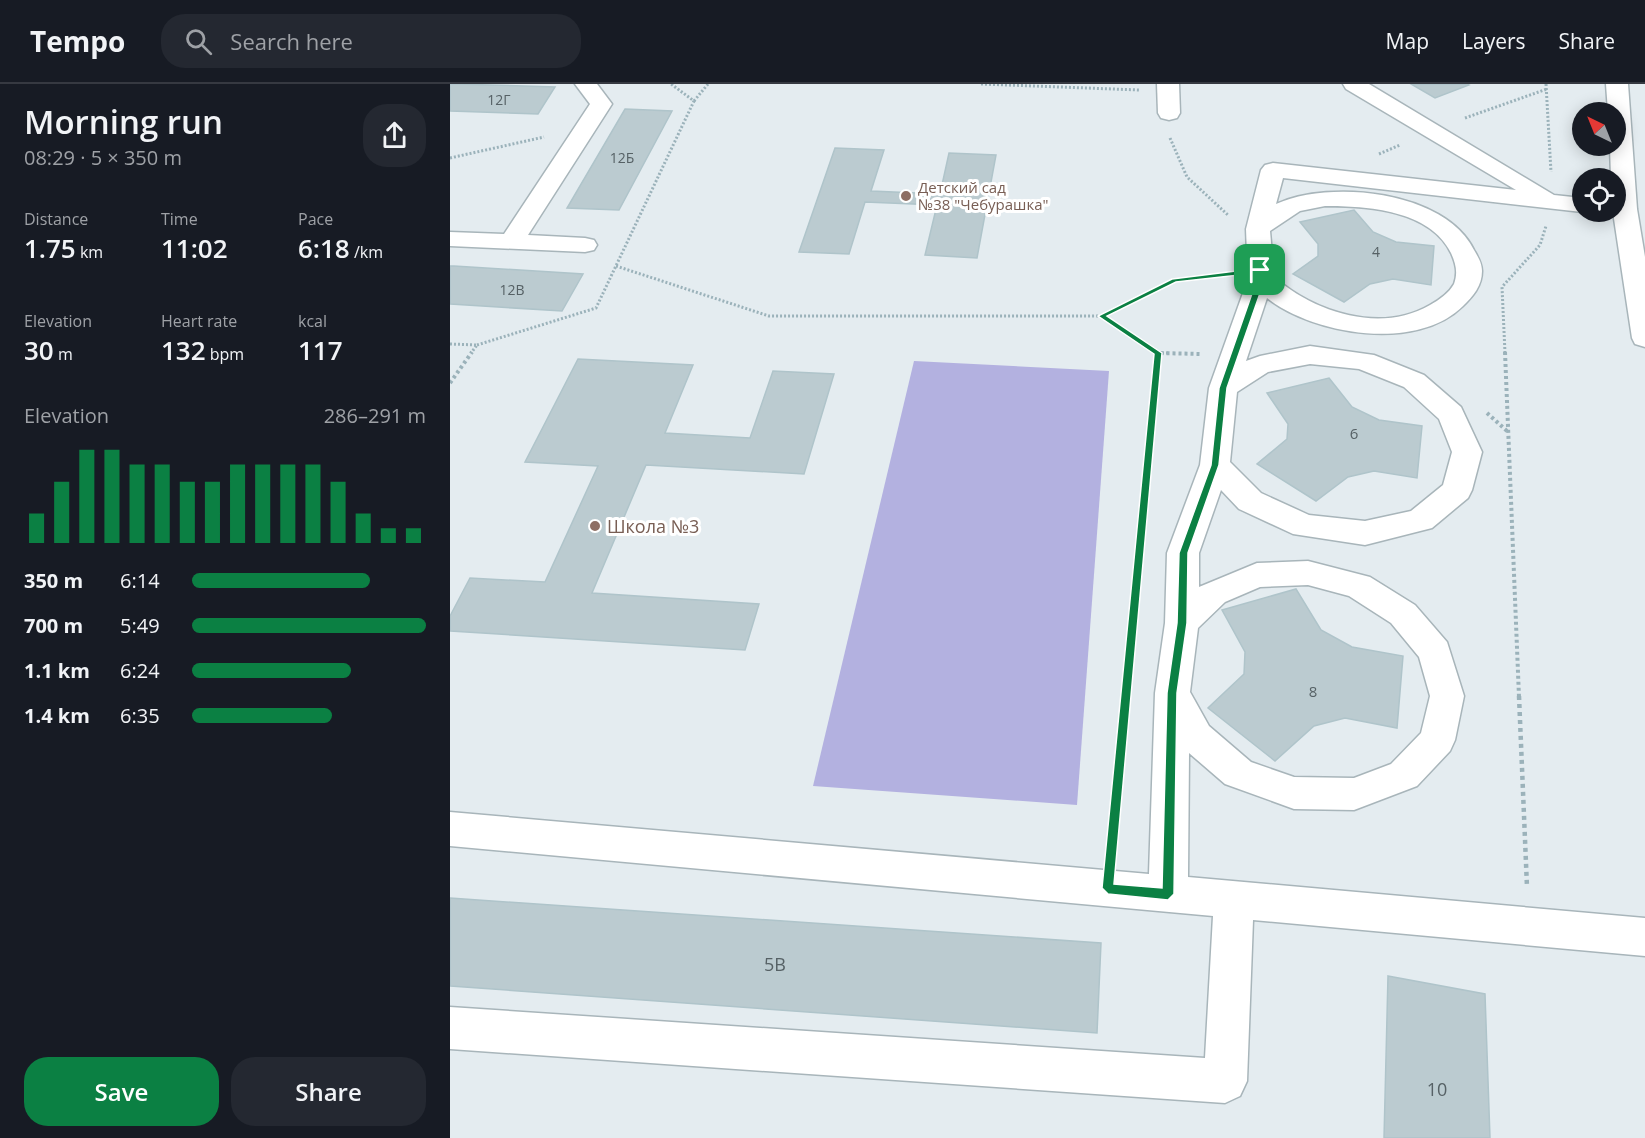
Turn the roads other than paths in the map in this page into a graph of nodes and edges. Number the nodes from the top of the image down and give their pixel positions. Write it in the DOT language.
graph roads {
  1 [pos="586,84"];
  2 [pos="1354,84"];
  3 [pos="1617,84"];
  4 [pos="1168,87"];
  5 [pos="1169,113"];
  6 [pos="1619,168"];
  7 [pos="1553,202"];
  8 [pos="1572,204"];
  9 [pos="1623,222"];
  10 [pos="1258,235"];
  11 [pos="450,239"];
  12 [pos="512,241"];
  13 [pos="585,245"];
  14 [pos="1260,275"];
  15 [pos="1645,338"];
  16 [pos="1223,388"];
  17 [pos="1215,465"];
  18 [pos="1182,623"];
  19 [pos="1172,693"];
  20 [pos="450,829"];
  21 [pos="1168,894"];
  22 [pos="1234,900"];
  23 [pos="1645,937"];
  24 [pos="450,1028"];
  1 -- 12 [label="street"];
  2 -- 7 [label="street"];
  3 -- 6 [label="street"];
  4 -- 5 [label="street"];
  7 -- 8 [label="street"];
  7 -- 10 [label="street"];
  9 -- 15 [label="street"];
  10 -- 14 [label="street"];
  10 -- 14 [label="street"];
  11 -- 12 [label="street"];
  12 -- 13 [label="street"];
  14 -- 16 [label="street"];
  16 -- 17 [label="street"];
  16 -- 17 [label="street"];
  17 -- 18 [label="street"];
  18 -- 19 [label="street"];
  18 -- 19 [label="street"];
  19 -- 21 [label="street"];
  20 -- 21 [label="street"];
  21 -- 22 [label="street"];
  22 -- 23 [label="street"];
  22 -- 24 [label="street"];
}
